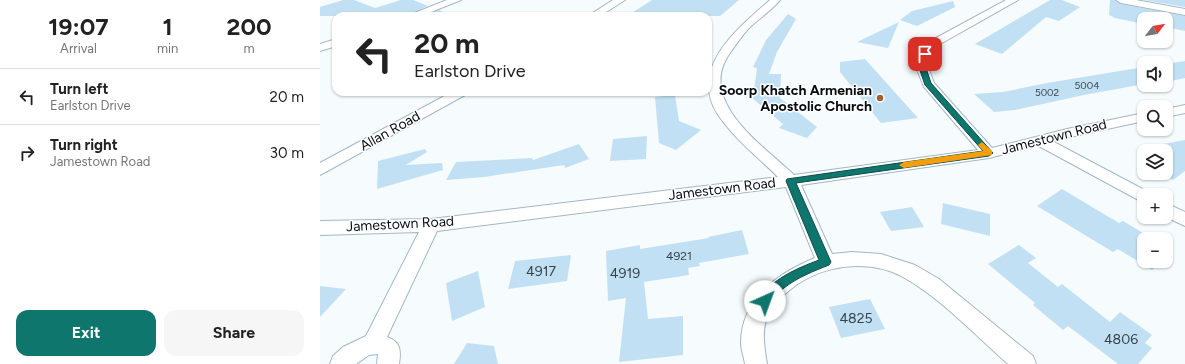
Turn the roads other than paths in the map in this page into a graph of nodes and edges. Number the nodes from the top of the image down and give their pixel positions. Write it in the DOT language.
graph roads {
  1 [pos="456,0"];
  2 [pos="620,0"];
  3 [pos="775,0"];
  4 [pos="1013,0"];
  5 [pos="1121,0"];
  6 [pos="423,12"];
  7 [pos="600,12"];
  8 [pos="1185,12"];
  9 [pos="332,44"];
  10 [pos="320,48"];
  11 [pos="454,96"];
  12 [pos="1185,109"];
  13 [pos="1173,111"];
  14 [pos="1137,119"];
  15 [pos="1039,140"];
  16 [pos="989,153"];
  17 [pos="320,170"];
  18 [pos="791,181"];
  19 [pos="1137,193"];
  20 [pos="1173,213"];
  21 [pos="1185,220"];
  22 [pos="431,225"];
  23 [pos="320,228"];
  24 [pos="826,262"];
  25 [pos="373,344"];
  26 [pos="340,364"];
  27 [pos="388,364"];
  28 [pos="756,364"];
  29 [pos="1025,364"];
  1 -- 6 [label="street"];
  2 -- 7 [label="street"];
  3 -- 18 [label="street"];
  4 -- 16 [label="street"];
  5 -- 8 [label="street"];
  9 -- 10 [label="street"];
  11 -- 17 [label="street, Allan Road"];
  12 -- 13 [label="street"];
  14 -- 15 [label="street, Jamestown Road"];
  15 -- 16 [label="street, Jamestown Road"];
  15 -- 19 [label="street"];
  16 -- 18 [label="street, Jamestown Road"];
  18 -- 22 [label="street, Jamestown Road"];
  18 -- 24 [label="street"];
  20 -- 21 [label="street"];
  22 -- 23 [label="street, Jamestown Road"];
  22 -- 25 [label="street"];
  24 -- 28 [label="street"];
  24 -- 29 [label="street"];
  25 -- 26 [label="street"];
  25 -- 27 [label="street"];
}
